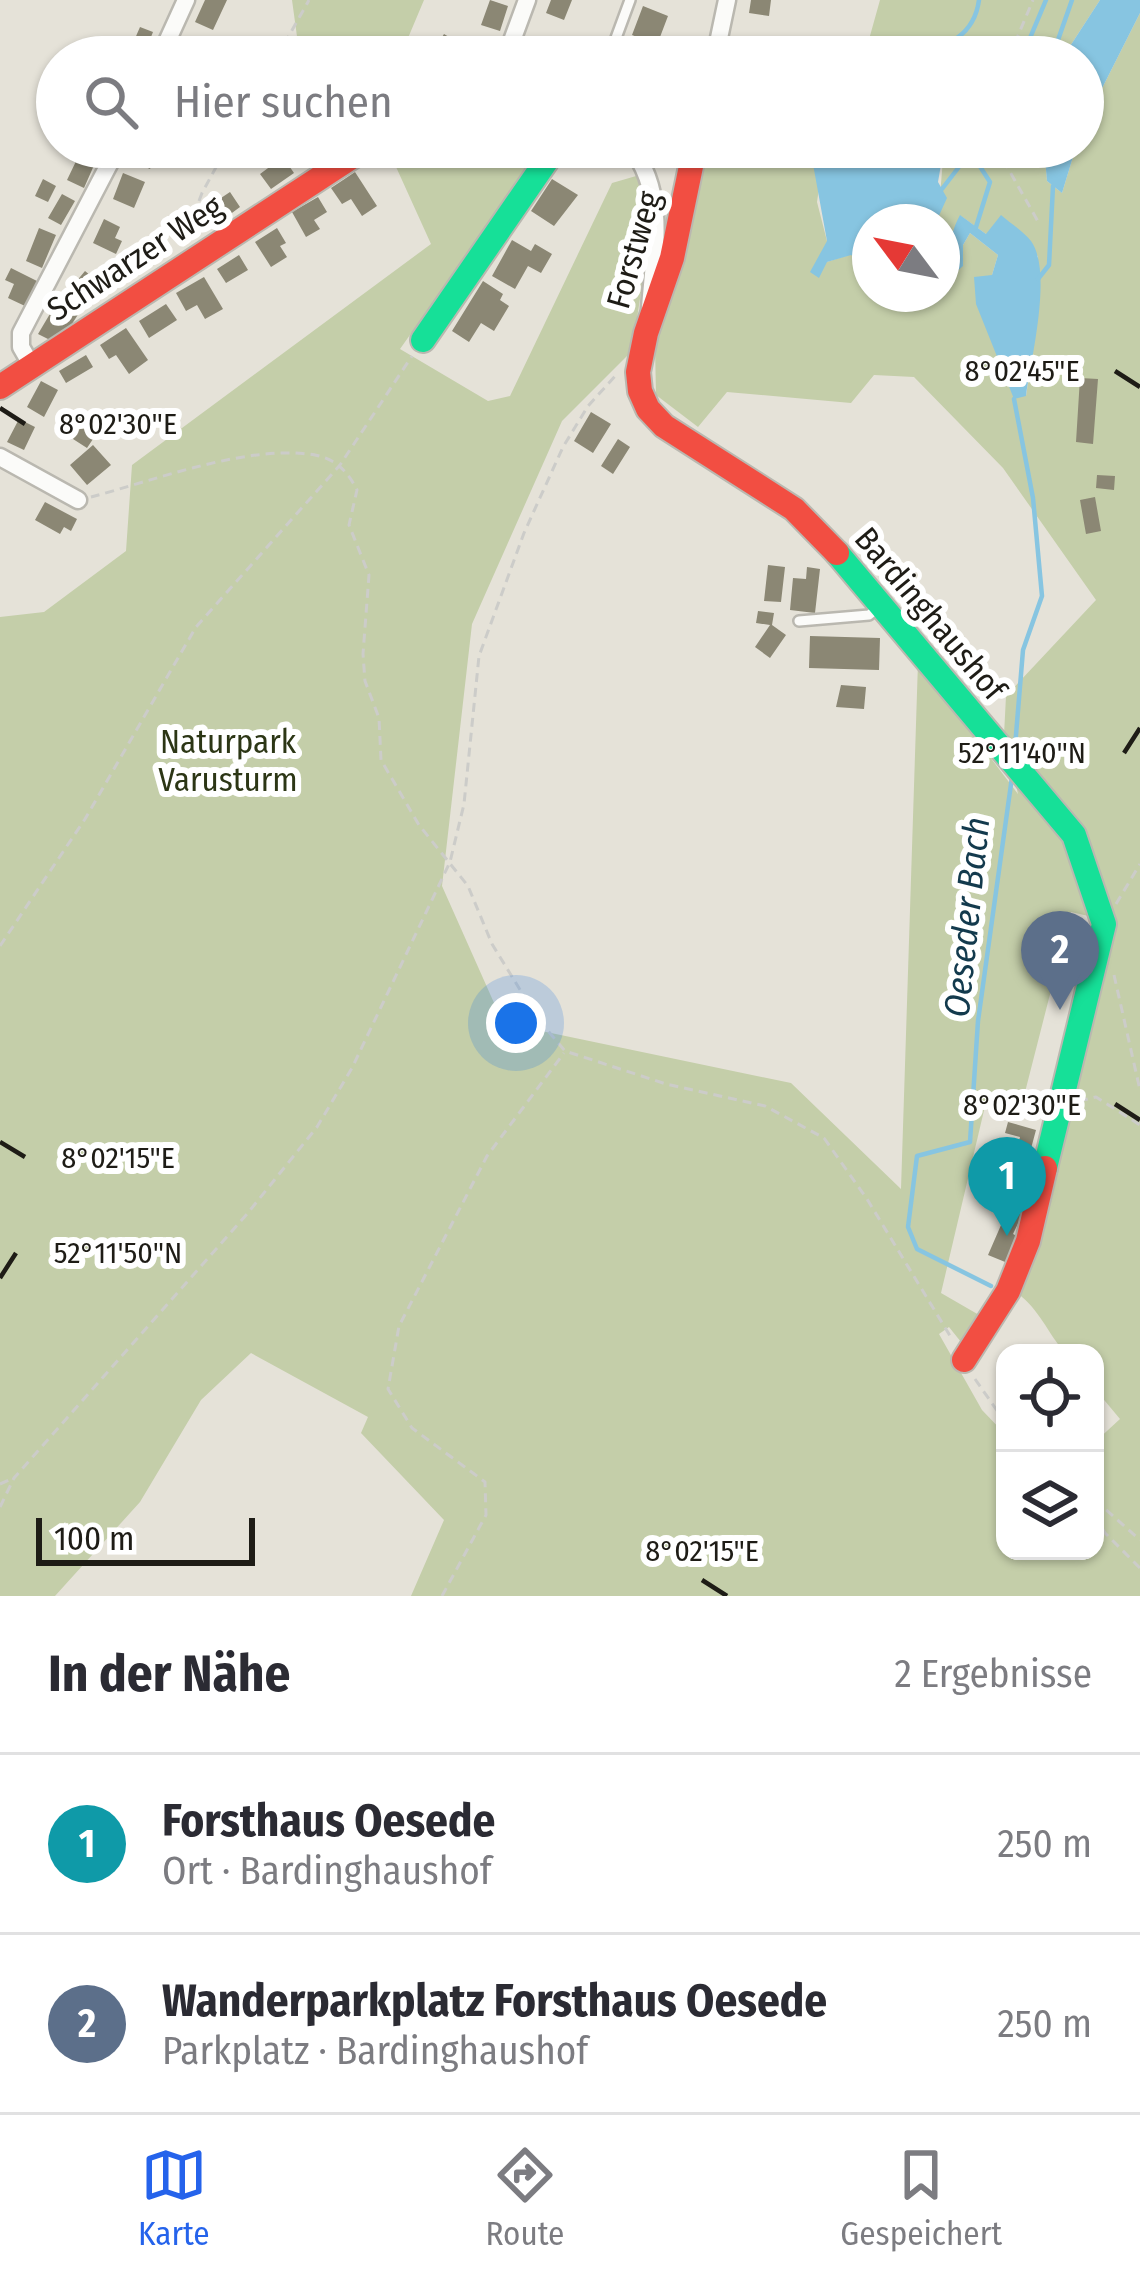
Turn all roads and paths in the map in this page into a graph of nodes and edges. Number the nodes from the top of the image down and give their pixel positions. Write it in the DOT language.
graph roads {
  1 [pos="186,0"];
  2 [pos="309,0"];
  3 [pos="527,0"];
  4 [pos="630,0"];
  5 [pos="727,0"];
  6 [pos="1033,0"];
  7 [pos="170,36"];
  8 [pos="289,36"];
  9 [pos="514,36"];
  10 [pos="617,36"];
  11 [pos="719,36"];
  12 [pos="1018,36"];
  13 [pos="107,168"];
  14 [pos="216,168"];
  15 [pos="334,168"];
  16 [pos="542,168"];
  17 [pos="645,168"];
  18 [pos="691,168"];
  19 [pos="1008,168"];
  20 [pos="1040,225"];
  21 [pos="172,273"];
  22 [pos="648,323"];
  23 [pos="424,340"];
  24 [pos="638,361"];
  25 [pos="32,366"];
  26 [pos="0,387"];
  27 [pos="0,457"];
  28 [pos="340,465"];
  29 [pos="78,500"];
  30 [pos="879,607"];
  31 [pos="799,621"];
  32 [pos="450,862"];
  33 [pos="1140,864"];
  34 [pos="1104,924"];
  35 [pos="0,946"];
  36 [pos="1112,967"];
  37 [pos="565,1051"];
  38 [pos="1140,1090"];
  39 [pos="1060,1105"];
  40 [pos="1140,1125"];
  41 [pos="964,1360"];
  42 [pos="996,1411"];
  43 [pos="14,1478"];
  44 [pos="0,1484"];
  45 [pos="0,1507"];
  46 [pos="1104,1508"];
  47 [pos="1104,1530"];
  48 [pos="1140,1540"];
  49 [pos="1140,1568"];
  50 [pos="442,1596"];
  1 -- 7 [label="street"];
  2 -- 8 [label="path"];
  3 -- 9 [label="street"];
  4 -- 10 [label="lane"];
  5 -- 11 [label="street"];
  6 -- 12 [label="path"];
  13 -- 25 [label="street"];
  14 -- 21 [label="path"];
  15 -- 21 [label="street, Schwarzer Weg"];
  16 -- 23 [label="street"];
  17 -- 22 [label="street"];
  18 -- 22 [label="street, Forstweg"];
  19 -- 20 [label="path"];
  21 -- 25 [label="street, Schwarzer Weg"];
  22 -- 24 [label="street, Forstweg"];
  23 -- 28 [label="path"];
  24 -- 30 [label="street, Bardinghaushof"];
  24 -- 32 [label="path"];
  25 -- 26 [label="street, Schwarzer Weg"];
  27 -- 29 [label="street"];
  28 -- 29 [label="path"];
  28 -- 32 [label="path"];
  28 -- 35 [label="path"];
  30 -- 31 [label="lane"];
  30 -- 34 [label="street, Bardinghaushof"];
  32 -- 37 [label="path"];
  32 -- 43 [label="path"];
  33 -- 34 [label="path"];
  34 -- 39 [label="street"];
  36 -- 38 [label="path"];
  37 -- 41 [label="path"];
  37 -- 50 [label="path"];
  39 -- 40 [label="path"];
  39 -- 41 [label="street"];
  41 -- 42 [label="path"];
  43 -- 44 [label="path"];
  43 -- 45 [label="path"];
  46 -- 48 [label="path"];
  47 -- 49 [label="path"];
}
